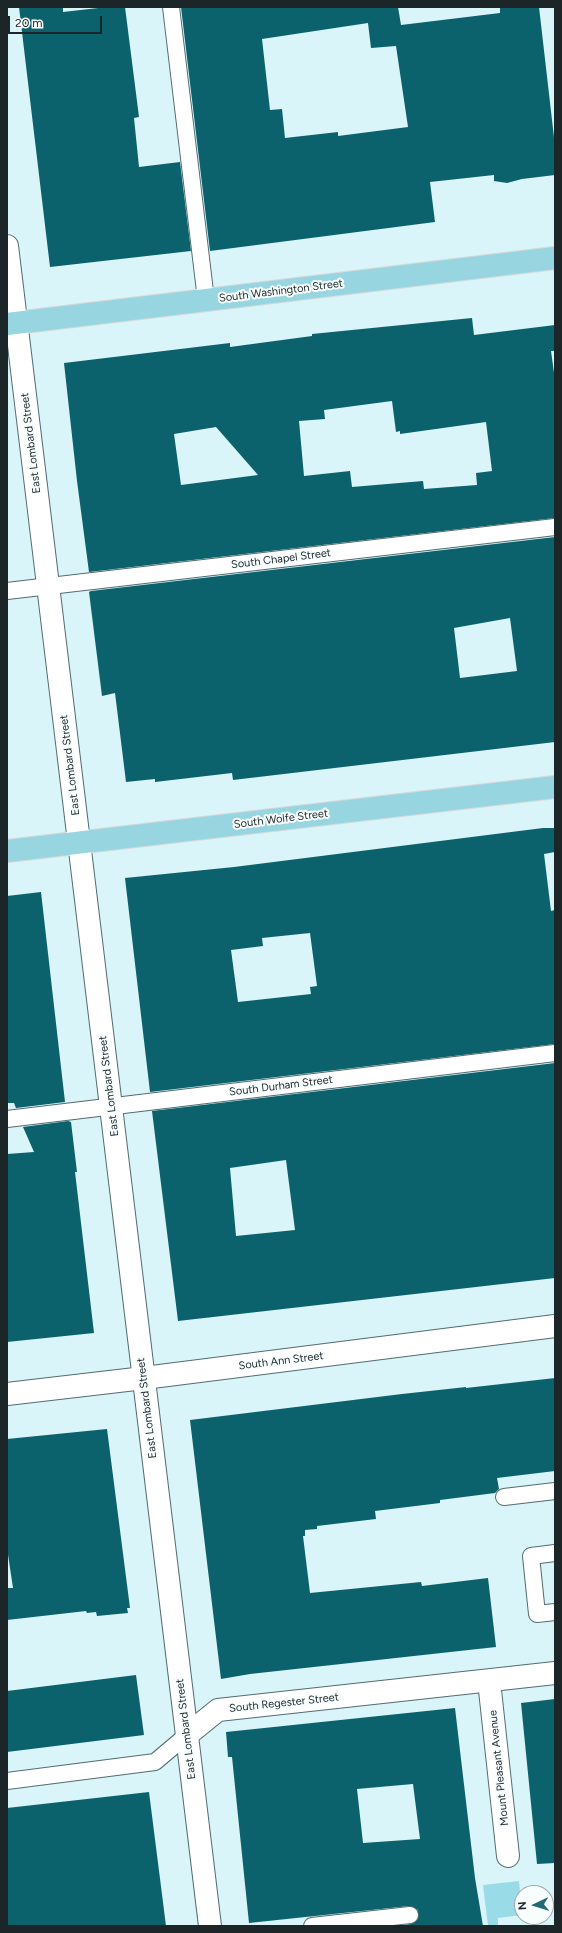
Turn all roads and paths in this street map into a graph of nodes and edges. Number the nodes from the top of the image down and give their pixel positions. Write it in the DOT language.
graph roads {
  1 [pos="171,7"];
  2 [pos="7,246"];
  3 [pos="555,258"];
  4 [pos="206,300"];
  5 [pos="12,324"];
  6 [pos="555,526"];
  7 [pos="48,586"];
  8 [pos="7,591"];
  9 [pos="555,787"];
  10 [pos="79,842"];
  11 [pos="7,851"];
  12 [pos="555,1053"];
  13 [pos="111,1107"];
  14 [pos="7,1120"];
  15 [pos="555,1326"];
  16 [pos="144,1378"];
  17 [pos="7,1394"];
  18 [pos="555,1491"];
  19 [pos="504,1497"];
  20 [pos="555,1553"];
  21 [pos="555,1612"];
  22 [pos="555,1673"];
  23 [pos="489,1680"];
  24 [pos="187,1735"];
  25 [pos="7,1780"];
  26 [pos="508,1856"];
  27 [pos="410,1915"];
  28 [pos="210,1926"];
  29 [pos="312,1926"];
  1 -- 4 [label="lane"];
  2 -- 5 [label="main road, East Lombard Street"];
  3 -- 4 [label="main road, South Washington Street"];
  4 -- 5 [label="main road, South Washington Street"];
  5 -- 7 [label="main road, East Lombard Street"];
  6 -- 7 [label="lane, South Chapel Street"];
  7 -- 8 [label="lane, South Chapel Street"];
  7 -- 10 [label="main road, East Lombard Street"];
  9 -- 10 [label="main road, South Wolfe Street"];
  10 -- 11 [label="main road, South Wolfe Street"];
  10 -- 13 [label="main road, East Lombard Street"];
  12 -- 13 [label="lane, South Durham Street"];
  13 -- 14 [label="lane, South Durham Street"];
  13 -- 16 [label="main road, East Lombard Street"];
  15 -- 16 [label="main road, South Ann Street"];
  16 -- 17 [label="main road, South Ann Street"];
  16 -- 24 [label="main road, East Lombard Street"];
  18 -- 19 [label="lane"];
  20 -- 21 [label="lane"];
  22 -- 23 [label="main road, South Regester Street"];
  23 -- 24 [label="main road, South Regester Street"];
  23 -- 26 [label="main road, Mount Pleasant Avenue"];
  24 -- 25 [label="lane, South Regester Street"];
  24 -- 28 [label="main road, East Lombard Street"];
  27 -- 29 [label="lane"];
}
